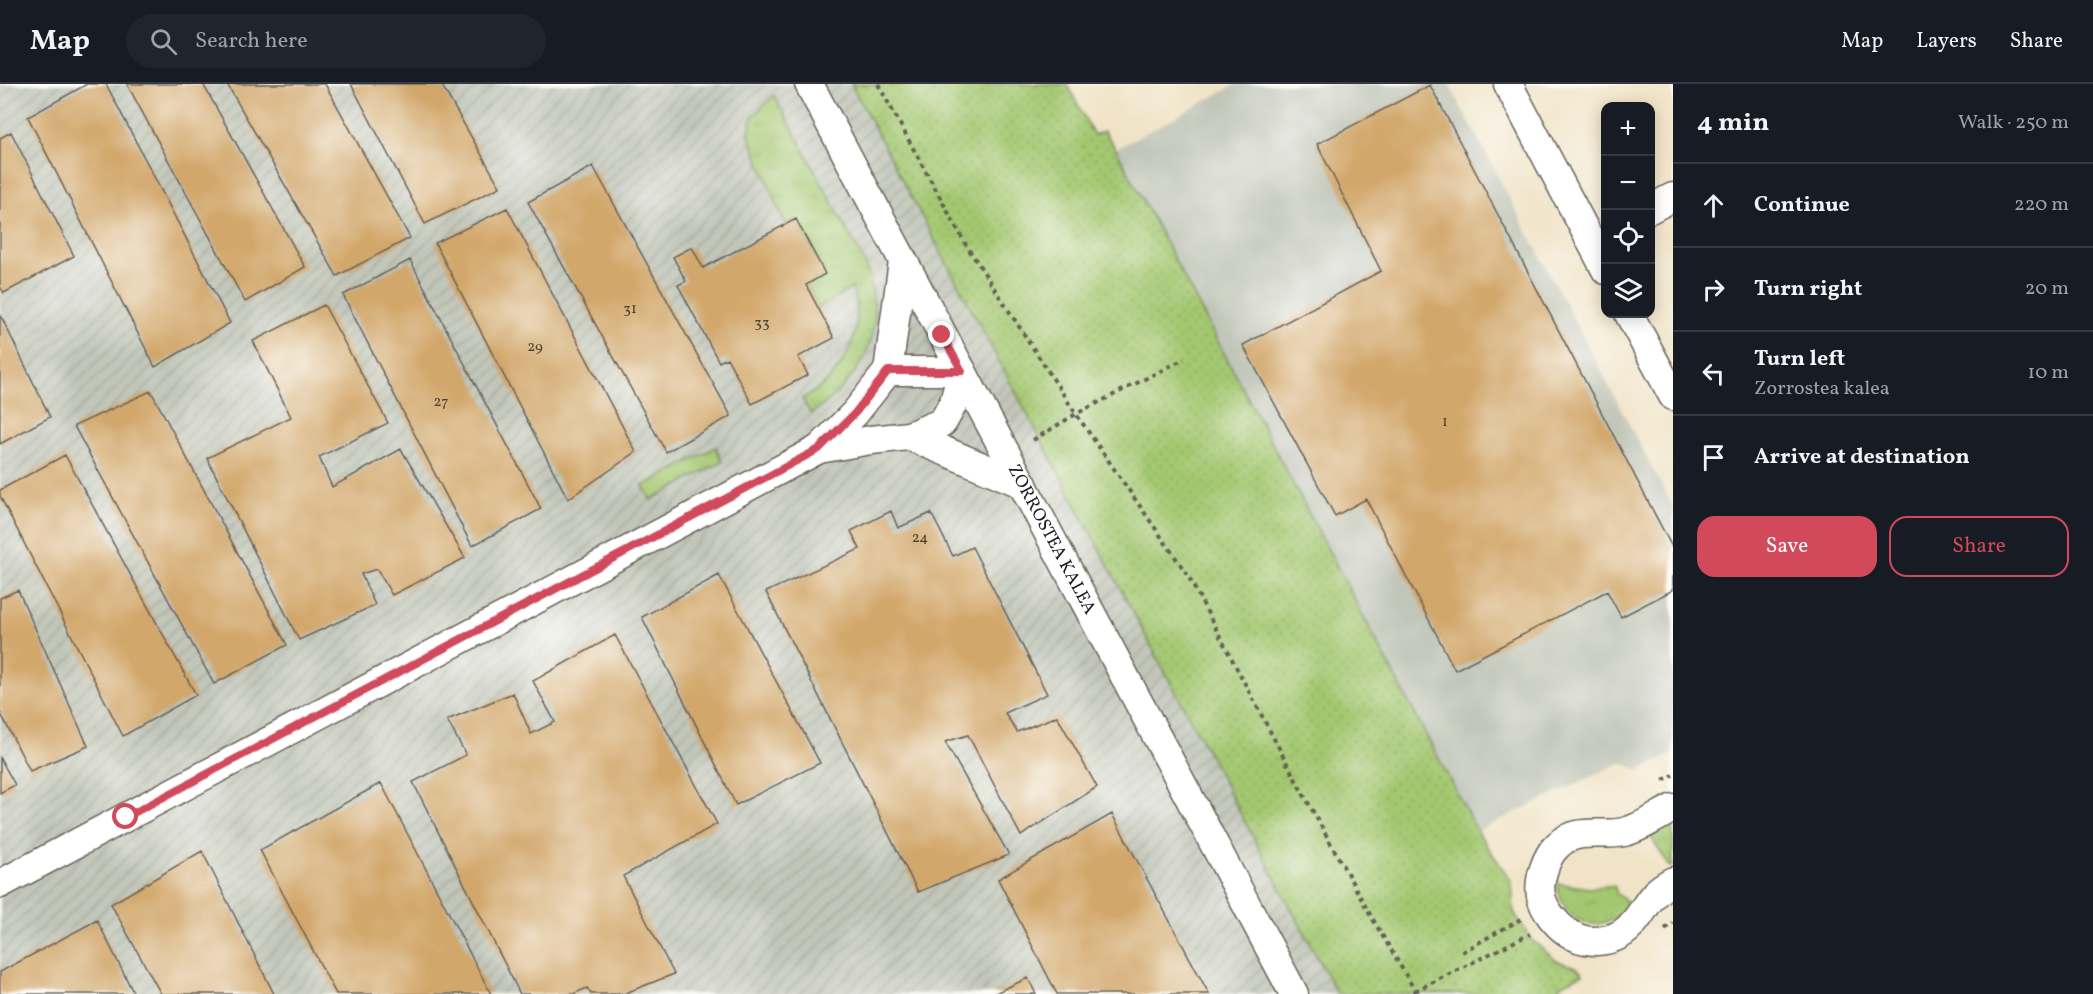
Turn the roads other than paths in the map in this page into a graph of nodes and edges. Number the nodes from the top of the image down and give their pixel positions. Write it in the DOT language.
graph roads {
  1 [pos="809,84"];
  2 [pos="1508,84"];
  3 [pos="1673,197"];
  4 [pos="1655,206"];
  5 [pos="1598,237"];
  6 [pos="903,261"];
  7 [pos="1604,264"];
  8 [pos="1631,318"];
  9 [pos="888,371"];
  10 [pos="962,371"];
  11 [pos="1673,396"];
  12 [pos="909,436"];
  13 [pos="819,449"];
  14 [pos="1023,484"];
  15 [pos="1673,808"];
  16 [pos="1673,881"];
  17 [pos="0,884"];
  18 [pos="1294,994"];
  1 -- 6 [label="street, ZORROSTEA KALEA"];
  2 -- 5 [label="street"];
  3 -- 4 [label="street"];
  5 -- 7 [label="street"];
  6 -- 9 [label="street"];
  6 -- 10 [label="street, ZORROSTEA KALEA"];
  8 -- 11 [label="street"];
  9 -- 10 [label="street"];
  9 -- 13 [label="street"];
  10 -- 12 [label="street"];
  10 -- 14 [label="street, ZORROSTEA KALEA"];
  12 -- 13 [label="street"];
  12 -- 14 [label="street"];
  13 -- 17 [label="street"];
  14 -- 18 [label="street, ZORROSTEA KALEA"];
  15 -- 16 [label="street"];
}
